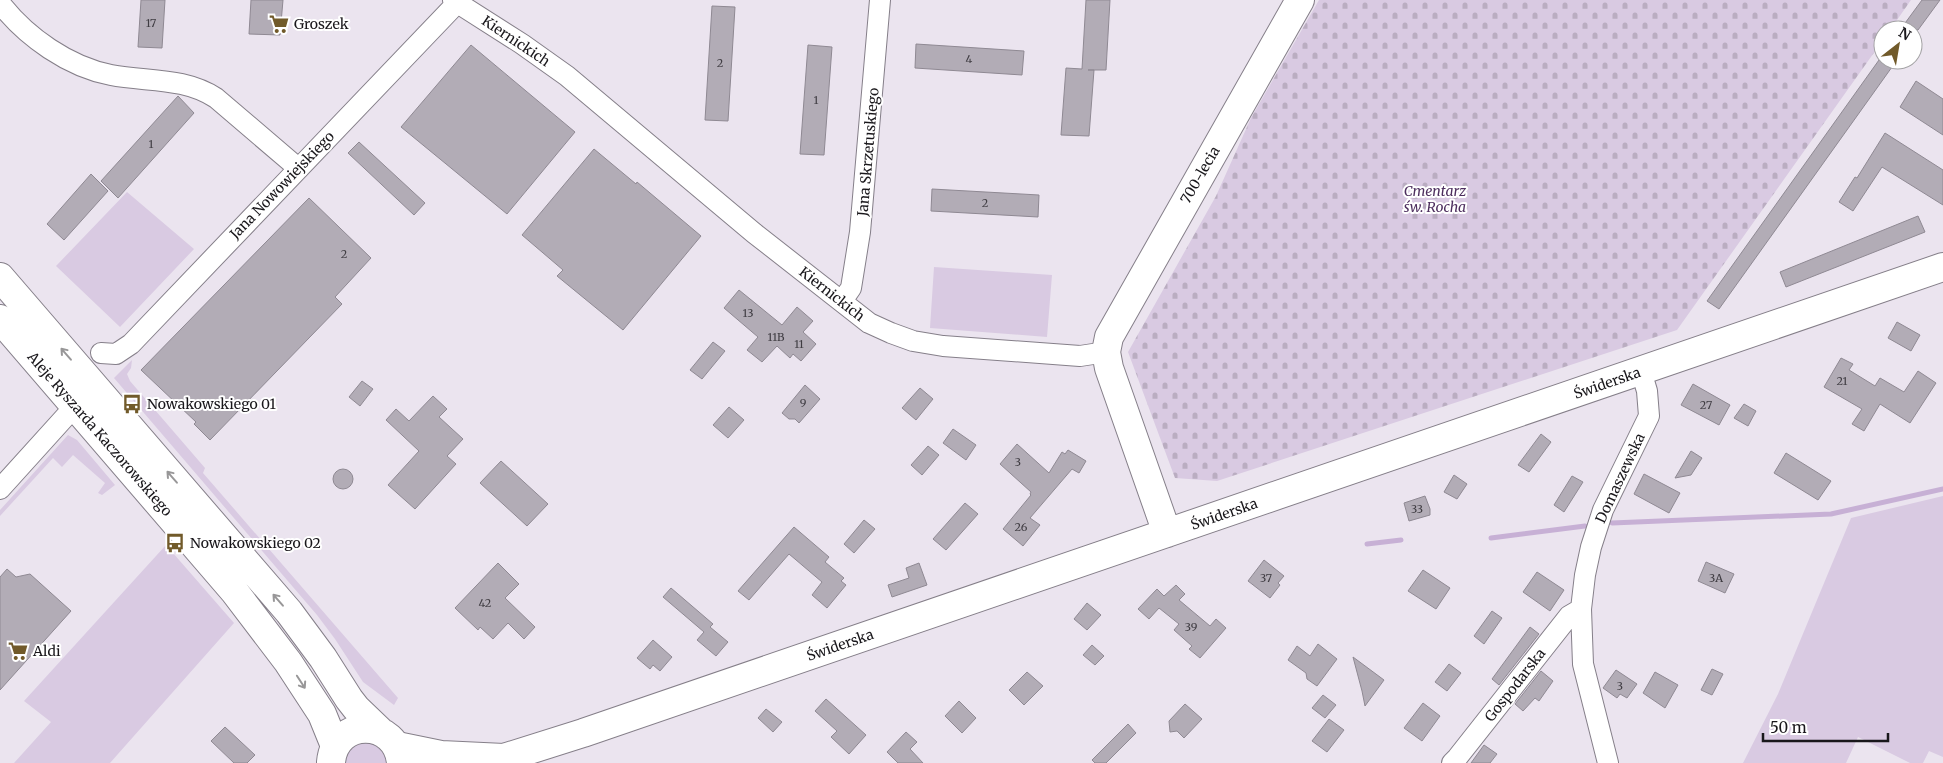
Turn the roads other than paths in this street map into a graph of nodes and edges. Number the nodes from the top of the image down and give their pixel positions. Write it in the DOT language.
graph roads {
  1 [pos="880,0"];
  2 [pos="1300,0"];
  3 [pos="455,1"];
  4 [pos="0,3"];
  5 [pos="478,7"];
  6 [pos="298,168"];
  7 [pos="1943,267"];
  8 [pos="0,278"];
  9 [pos="842,301"];
  10 [pos="0,319"];
  11 [pos="1106,352"];
  12 [pos="101,353"];
  13 [pos="1642,371"];
  14 [pos="75,406"];
  15 [pos="0,489"];
  16 [pos="1167,533"];
  17 [pos="1581,610"];
  18 [pos="393,747"];
  19 [pos="333,755"];
  20 [pos="496,761"];
  21 [pos="1452,763"];
  22 [pos="1608,763"];
  1 -- 9 [label="street, Jana Skrzetuskiego"];
  2 -- 11 [label="main road, 700-lecia"];
  3 -- 5 [label="street, Kiernickich"];
  3 -- 6 [label="street, Jana Nowowiejskiego"];
  4 -- 6 [label="street"];
  5 -- 9 [label="street, Kiernickich"];
  6 -- 12 [label="street, Jana Nowowiejskiego"];
  7 -- 13 [label="main road, Świderska"];
  18 -- 8 [label="main road, Aleje Ryszarda Kaczorowskiego, one-way"];
  9 -- 11 [label="street, Kiernickich"];
  10 -- 14 [label="main road, Aleje Ryszarda Kaczorowskiego"];
  11 -- 16 [label="main road"];
  13 -- 16 [label="main road, Świderska"];
  13 -- 17 [label="street, Domaszewska"];
  14 -- 15 [label="street"];
  14 -- 19 [label="main road, Aleje Ryszarda Kaczorowskiego, one-way"];
  16 -- 20 [label="main road, Świderska"];
  17 -- 21 [label="street, Gospodarska"];
  17 -- 22 [label="street, Domaszewska"];
  18 -- 19 [label="main road, Świderska"];
  18 -- 20 [label="main road, Świderska"];
}
